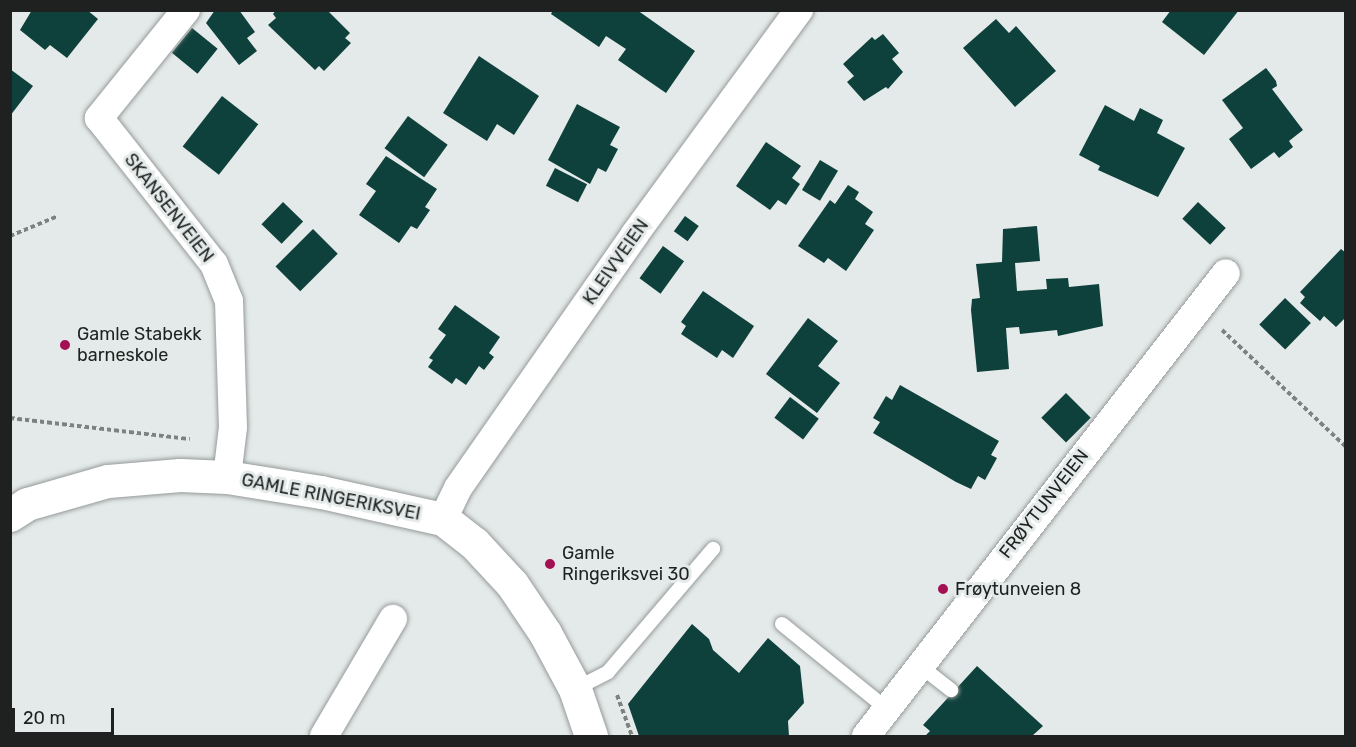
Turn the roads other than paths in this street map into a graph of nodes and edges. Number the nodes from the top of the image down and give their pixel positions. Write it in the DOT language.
graph roads {
  1 [pos="186,10"];
  2 [pos="799,10"];
  3 [pos="1226,273"];
  4 [pos="227,477"];
  5 [pos="16,507"];
  6 [pos="443,519"];
  7 [pos="713,549"];
  8 [pos="393,619"];
  9 [pos="782,624"];
  10 [pos="919,665"];
  11 [pos="575,689"];
  12 [pos="951,690"];
  13 [pos="887,709"];
  14 [pos="324,736"];
  15 [pos="591,736"];
  16 [pos="866,736"];
  1 -- 4 [label="street, SKANSENVEIEN"];
  2 -- 6 [label="street, KLEIVVEIEN"];
  3 -- 10 [label="street, FRØYTUNVEIEN"];
  4 -- 5 [label="street, GAMLE RINGERIKSVEI"];
  4 -- 6 [label="street, GAMLE RINGERIKSVEI"];
  6 -- 11 [label="street, GAMLE RINGERIKSVEI"];
  7 -- 11 [label="lane"];
  8 -- 14 [label="street"];
  9 -- 13 [label="lane"];
  10 -- 12 [label="lane"];
  10 -- 13 [label="street, FRØYTUNVEIEN"];
  11 -- 15 [label="street, GAMLE RINGERIKSVEI"];
  13 -- 16 [label="street, FRØYTUNVEIEN"];
}
